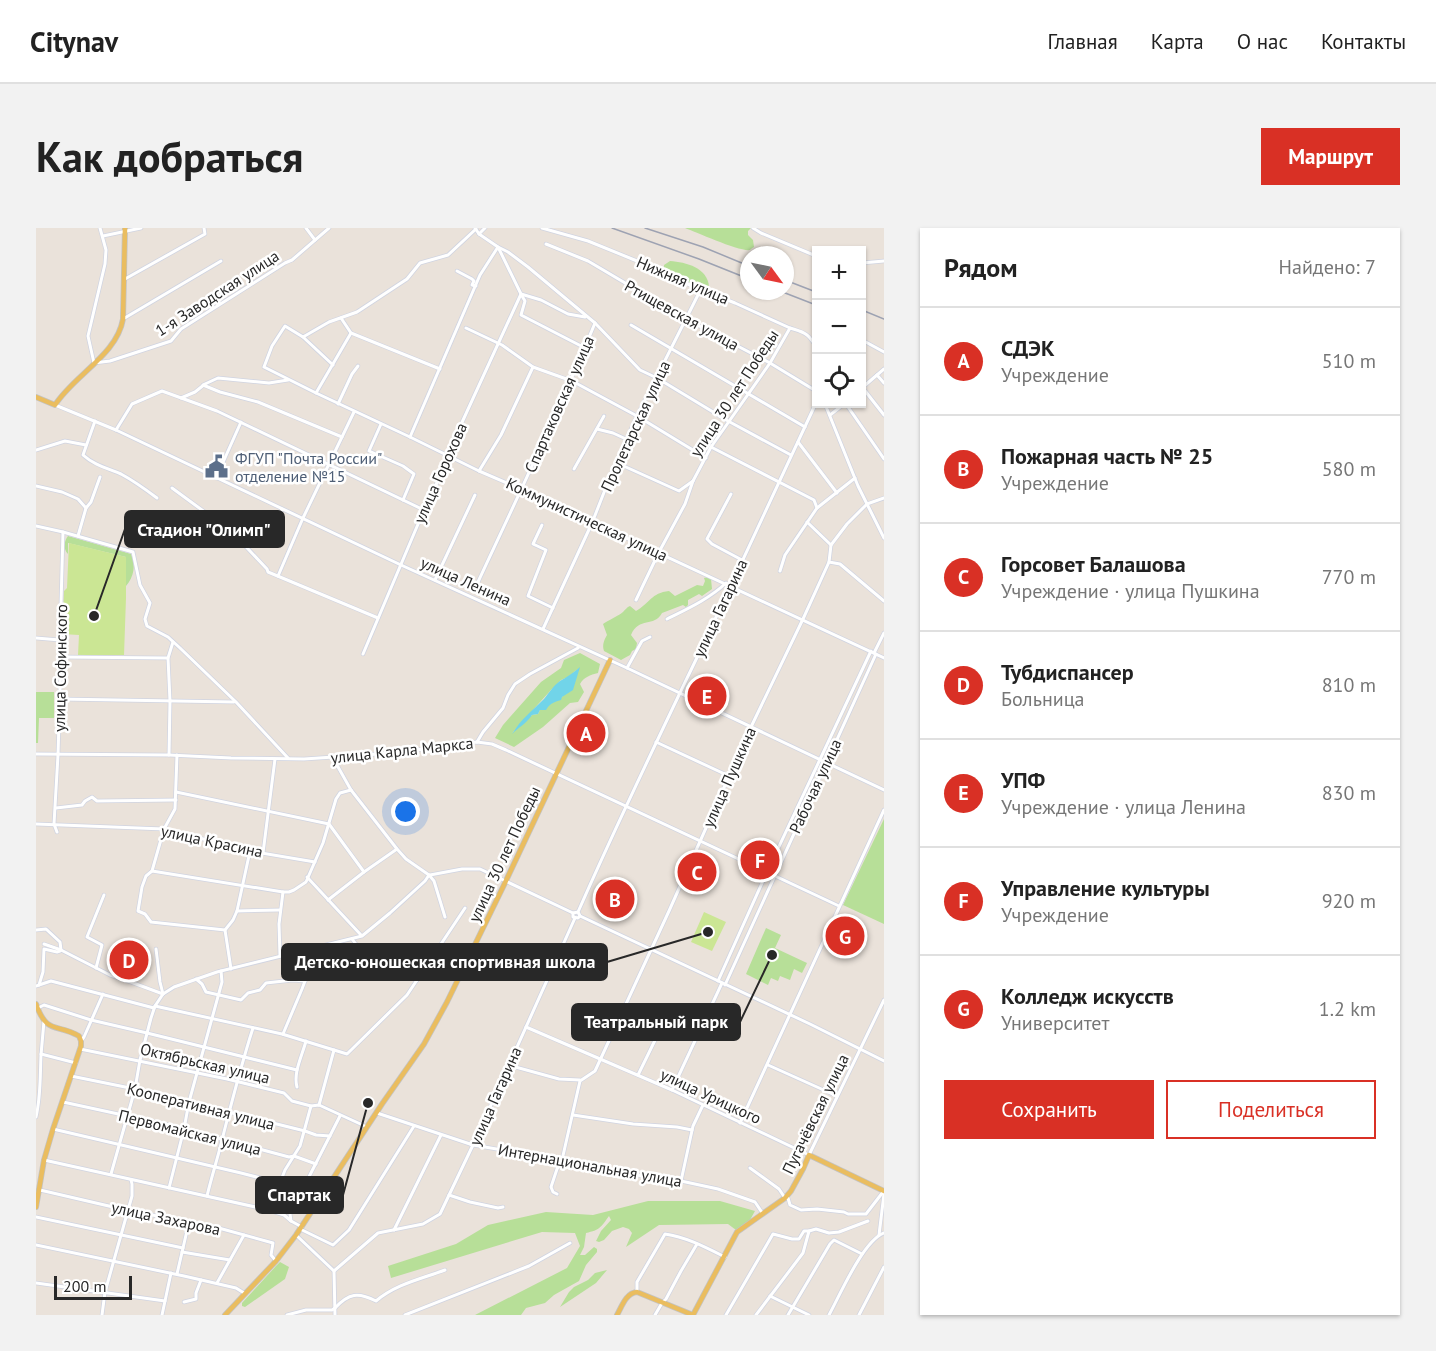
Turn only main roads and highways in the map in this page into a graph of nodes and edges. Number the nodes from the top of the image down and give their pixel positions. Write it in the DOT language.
graph roads {
  1 [pos="126,230"];
  2 [pos="36,397"];
  3 [pos="609,660"];
  4 [pos="37,1006"];
  5 [pos="808,1155"];
  6 [pos="884,1190"];
  7 [pos="36,1207"];
  8 [pos="225,1315"];
  9 [pos="617,1315"];
  10 [pos="694,1315"];
  1 -- 2 [label="main road, улица Ленина"];
  3 -- 8 [label="main road, улица 30 лет Победы"];
  4 -- 7 [label="main road"];
  5 -- 6 [label="main road, улица Урицкого"];
  5 -- 10 [label="main road, Пугачёвская улица"];
  9 -- 10 [label="main road"];
}
